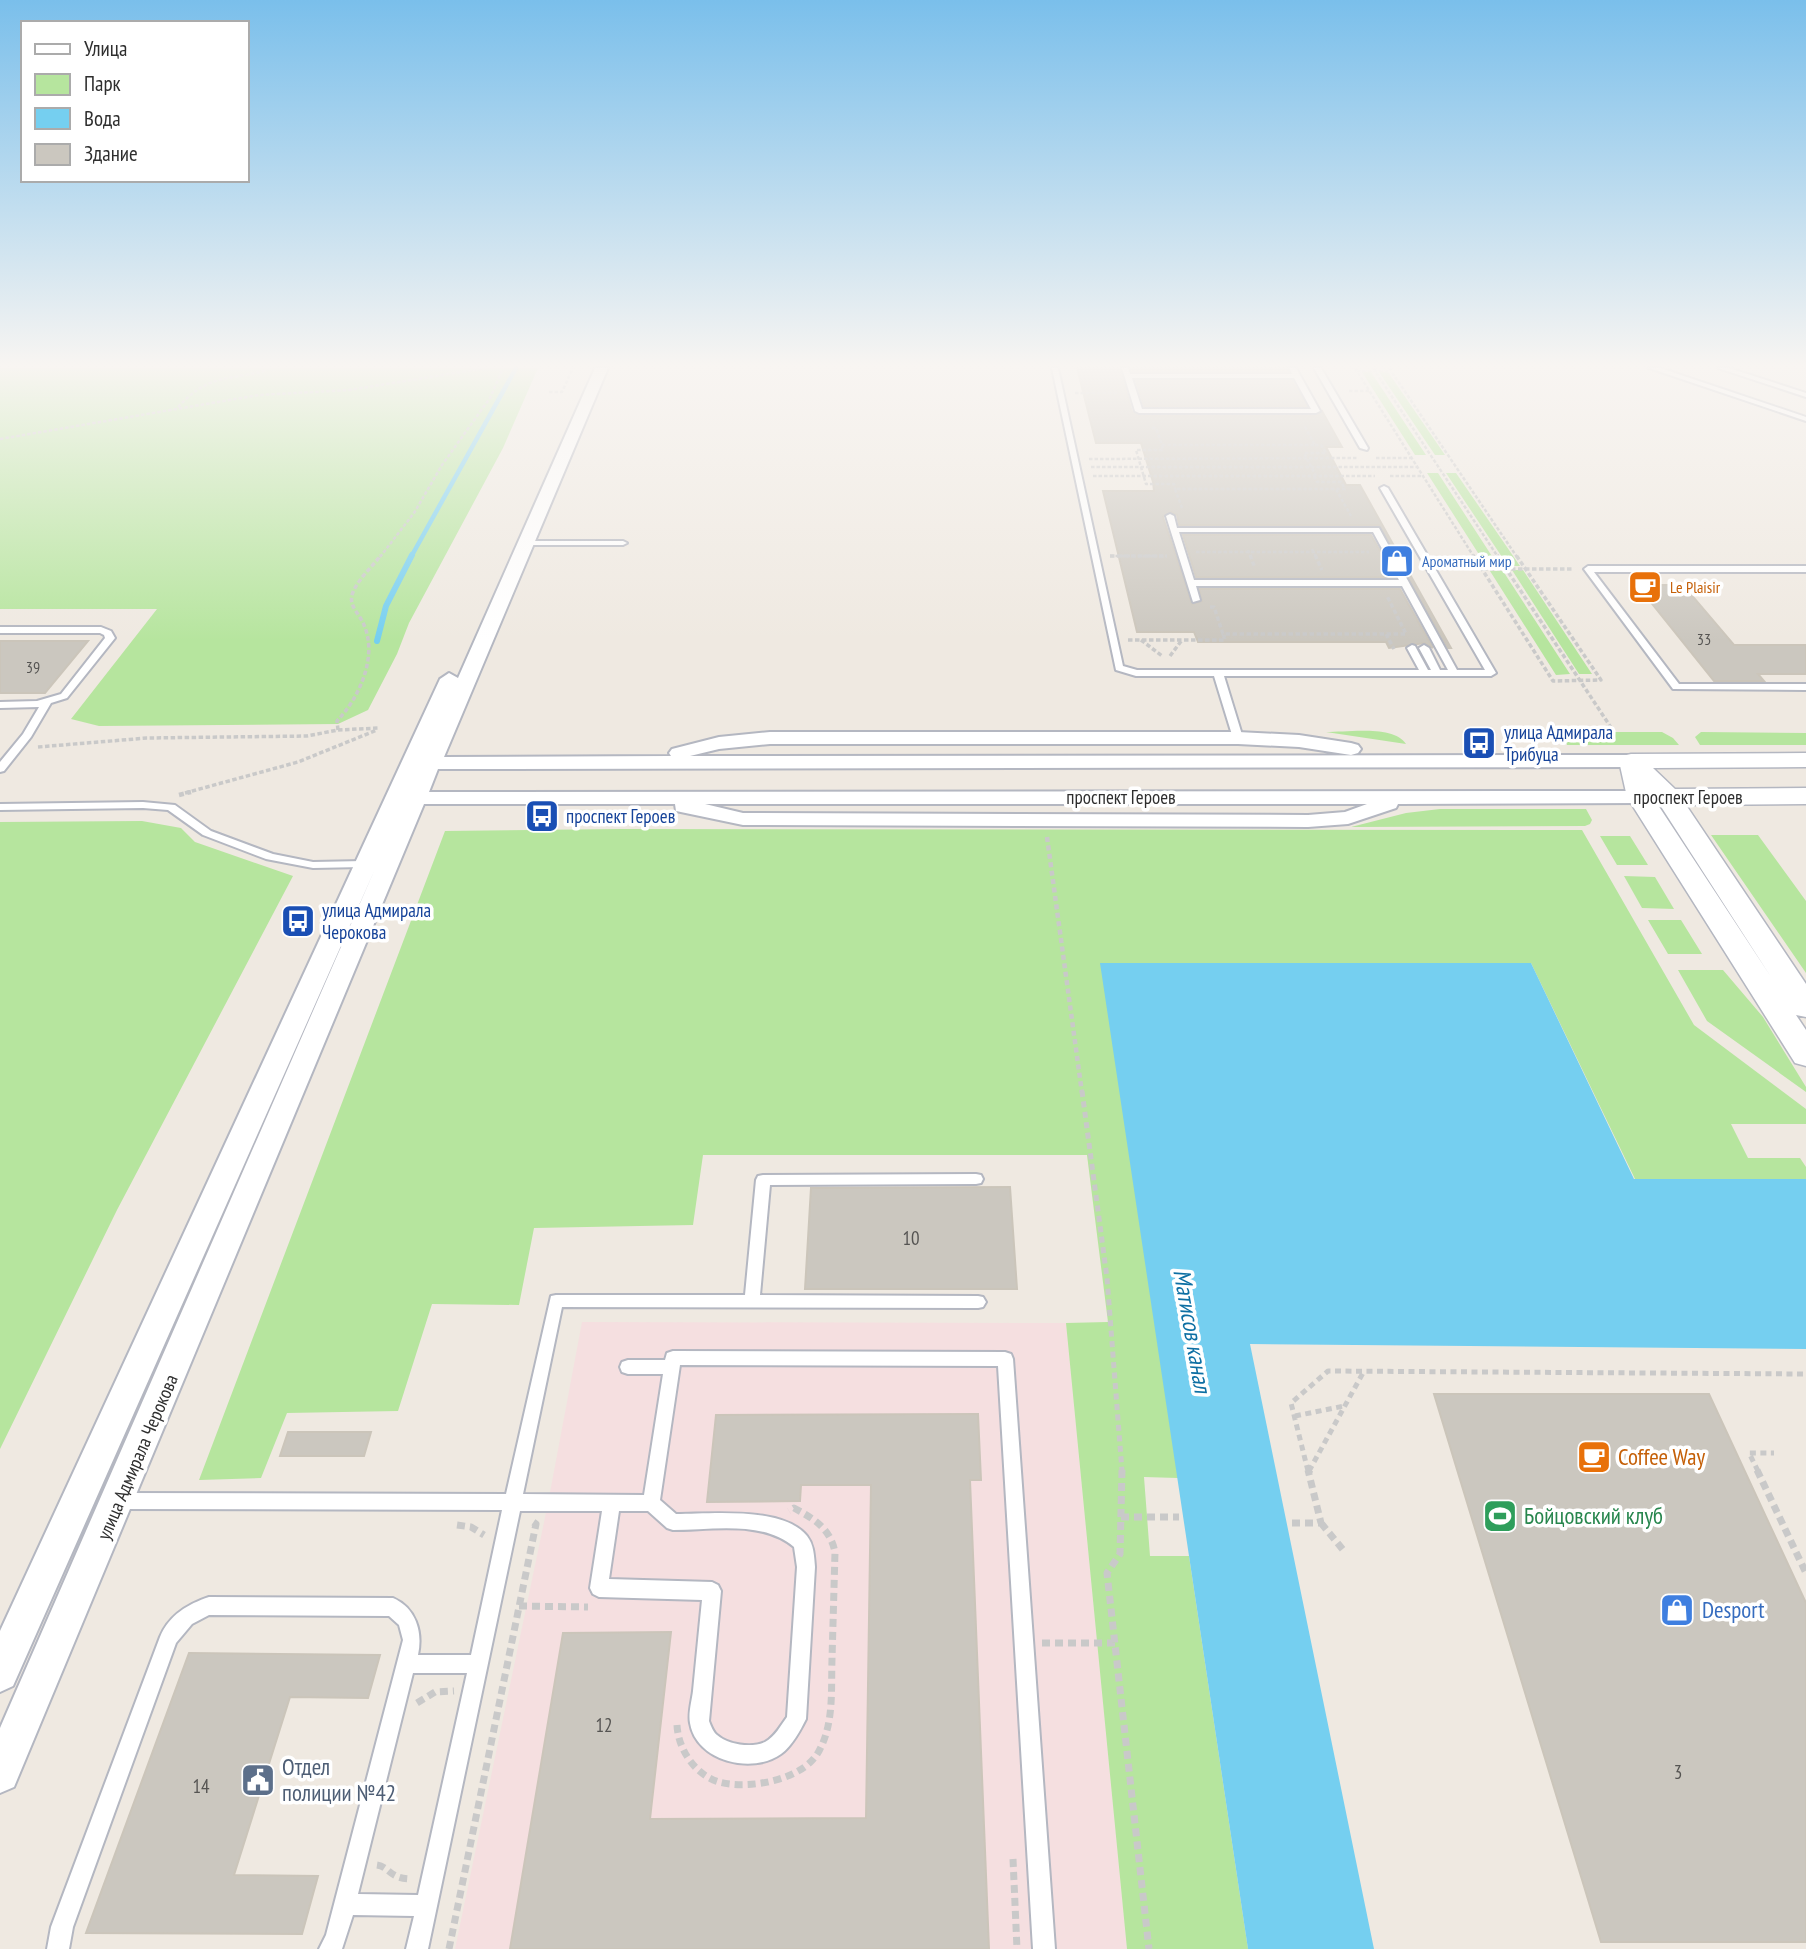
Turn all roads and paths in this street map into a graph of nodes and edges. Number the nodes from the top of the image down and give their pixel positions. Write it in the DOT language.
graph roads {
  1 [pos="446,459"];
  2 [pos="548,459"];
  3 [pos="563,459"];
  4 [pos="1074,459"];
  5 [pos="1131,459"];
  6 [pos="1138,459"];
  7 [pos="1307,459"];
  8 [pos="1413,459"];
  9 [pos="1433,459"];
  10 [pos="1451,459"];
  11 [pos="1076,467"];
  12 [pos="1141,467"];
  13 [pos="1311,467"];
  14 [pos="1418,467"];
  15 [pos="1144,476"];
  16 [pos="1315,476"];
  17 [pos="1424,476"];
  18 [pos="1384,488"];
  19 [pos="1175,489"];
  20 [pos="1336,489"];
  21 [pos="1170,516"];
  22 [pos="1174,530"];
  23 [pos="1240,530"];
  24 [pos="1303,530"];
  25 [pos="1357,530"];
  26 [pos="527,543"];
  27 [pos="623,543"];
  28 [pos="1181,552"];
  29 [pos="1248,552"];
  30 [pos="1313,552"];
  31 [pos="1388,552"];
  32 [pos="1118,556"];
  33 [pos="1151,556"];
  34 [pos="1427,562"];
  35 [pos="1478,562"];
  36 [pos="1482,569"];
  37 [pos="1506,569"];
  38 [pos="1527,569"];
  39 [pos="1588,569"];
  40 [pos="1806,569"];
  41 [pos="1191,583"];
  42 [pos="1260,583"];
  43 [pos="1327,583"];
  44 [pos="1380,583"];
  45 [pos="1405,583"];
  46 [pos="1196,600"];
  47 [pos="0,630"];
  48 [pos="1223,634"];
  49 [pos="1386,634"];
  50 [pos="1113,640"];
  51 [pos="1140,640"];
  52 [pos="1182,640"];
  53 [pos="1393,648"];
  54 [pos="1412,648"];
  55 [pos="1424,648"];
  56 [pos="1162,656"];
  57 [pos="1170,656"];
  58 [pos="1218,673"];
  59 [pos="1425,673"];
  60 [pos="1437,673"];
  61 [pos="1454,673"];
  62 [pos="1579,680"];
  63 [pos="1806,687"];
  64 [pos="47,702"];
  65 [pos="0,705"];
  66 [pos="1612,729"];
  67 [pos="338,730"];
  68 [pos="1238,738"];
  69 [pos="16,749"];
  70 [pos="1806,760"];
  71 [pos="1392,761"];
  72 [pos="1632,761"];
  73 [pos="642,762"];
  74 [pos="421,763"];
  75 [pos="0,769"];
  76 [pos="1806,796"];
  77 [pos="1640,797"];
  78 [pos="1668,797"];
  79 [pos="394,798"];
  80 [pos="416,798"];
  81 [pos="143,805"];
  82 [pos="0,807"];
  83 [pos="1046,830"];
  84 [pos="364,864"];
  85 [pos="1806,1007"];
  86 [pos="1806,1055"];
  87 [pos="976,1179"];
  88 [pos="752,1301"];
  89 [pos="978,1302"];
  90 [pos="628,1367"];
  91 [pos="672,1367"];
  92 [pos="1364,1371"];
  93 [pos="1806,1374"];
  94 [pos="1345,1406"];
  95 [pos="1295,1416"];
  96 [pos="1774,1453"];
  97 [pos="1308,1472"];
  98 [pos="118,1501"];
  99 [pos="511,1503"];
  100 [pos="612,1503"];
  101 [pos="651,1503"];
  102 [pos="1121,1517"];
  103 [pos="1179,1517"];
  104 [pos="767,1523"];
  105 [pos="1292,1523"];
  106 [pos="1321,1523"];
  107 [pos="446,1525"];
  108 [pos="488,1545"];
  109 [pos="1344,1551"];
  110 [pos="1806,1573"];
  111 [pos="519,1606"];
  112 [pos="595,1607"];
  113 [pos="1024,1642"];
  114 [pos="1115,1643"];
  115 [pos="407,1664"];
  116 [pos="477,1664"];
  117 [pos="0,1673"];
  118 [pos="458,1691"];
  119 [pos="395,1713"];
  120 [pos="677,1722"];
  121 [pos="0,1773"];
  122 [pos="1012,1852"];
  123 [pos="355,1864"];
  124 [pos="417,1878"];
  125 [pos="345,1904"];
  126 [pos="426,1906"];
  127 [pos="58,1949"];
  128 [pos="330,1949"];
  129 [pos="417,1949"];
  130 [pos="449,1949"];
  131 [pos="1017,1949"];
  132 [pos="1044,1949"];
  133 [pos="1149,1949"];
  1 -- 67 [label="path"];
  2 -- 74 [label="street, улица Адмирала Черокова"];
  3 -- 26 [label="street, улица Адмирала Черокова"];
  4 -- 11 [label="lane"];
  5 -- 11 [label="path"];
  6 -- 12 [label="path"];
  7 -- 13 [label="path"];
  8 -- 14 [label="path"];
  9 -- 37 [label="path"];
  10 -- 38 [label="path"];
  11 -- 12 [label="path"];
  11 -- 15 [label="path"];
  11 -- 50 [label="lane"];
  12 -- 13 [label="path"];
  12 -- 15 [label="path"];
  13 -- 14 [label="path"];
  13 -- 16 [label="path"];
  14 -- 17 [label="path"];
  15 -- 16 [label="path"];
  15 -- 19 [label="path"];
  16 -- 17 [label="path"];
  16 -- 20 [label="path"];
  17 -- 35 [label="path"];
  18 -- 34 [label="lane"];
  19 -- 20 [label="path"];
  19 -- 21 [label="path"];
  20 -- 25 [label="path"];
  21 -- 22 [label="lane"];
  22 -- 23 [label="lane"];
  22 -- 28 [label="lane"];
  23 -- 24 [label="lane"];
  23 -- 29 [label="path"];
  24 -- 25 [label="lane"];
  24 -- 30 [label="path"];
  25 -- 31 [label="lane"];
  26 -- 27 [label="lane"];
  26 -- 74 [label="street, улица Адмирала Черокова"];
  28 -- 29 [label="path"];
  28 -- 41 [label="lane"];
  29 -- 30 [label="path"];
  29 -- 42 [label="path"];
  30 -- 31 [label="path"];
  30 -- 43 [label="path"];
  31 -- 45 [label="lane"];
  32 -- 33 [label="path"];
  34 -- 35 [label="path"];
  34 -- 61 [label="lane"];
  35 -- 36 [label="path"];
  36 -- 37 [label="path"];
  36 -- 62 [label="path"];
  37 -- 38 [label="path"];
  37 -- 62 [label="path"];
  38 -- 39 [label="path"];
  38 -- 62 [label="path"];
  39 -- 40 [label="lane"];
  39 -- 63 [label="lane"];
  41 -- 42 [label="lane"];
  41 -- 46 [label="lane"];
  42 -- 43 [label="lane"];
  43 -- 44 [label="lane"];
  44 -- 45 [label="lane"];
  44 -- 49 [label="path"];
  45 -- 61 [label="lane"];
  46 -- 48 [label="path"];
  47 -- 64 [label="lane"];
  48 -- 49 [label="path"];
  48 -- 52 [label="path"];
  49 -- 53 [label="path"];
  50 -- 51 [label="path"];
  50 -- 58 [label="lane"];
  51 -- 52 [label="path"];
  51 -- 56 [label="path"];
  52 -- 57 [label="path"];
  54 -- 59 [label="lane"];
  55 -- 60 [label="lane"];
  58 -- 59 [label="lane"];
  58 -- 68 [label="lane"];
  59 -- 60 [label="lane"];
  60 -- 61 [label="lane"];
  62 -- 66 [label="path"];
  64 -- 65 [label="lane"];
  64 -- 69 [label="lane"];
  67 -- 69 [label="path"];
  67 -- 81 [label="path"];
  68 -- 71 [label="street"];
  68 -- 73 [label="street"];
  69 -- 75 [label="lane"];
  70 -- 72 [label="street, проспект Героев"];
  71 -- 72 [label="street, проспект Героев"];
  71 -- 73 [label="street, проспект Героев"];
  72 -- 77 [label="street"];
  72 -- 78 [label="street"];
  73 -- 74 [label="street, проспект Героев"];
  74 -- 79 [label="street, улица Адмирала Черокова"];
  74 -- 80 [label="street, улица Адмирала Черокова"];
  76 -- 78 [label="street, проспект Героев"];
  77 -- 78 [label="street, проспект Героев"];
  77 -- 80 [label="street, проспект Героев"];
  77 -- 86 [label="street"];
  78 -- 85 [label="street"];
  79 -- 80 [label="street"];
  79 -- 84 [label="street, улица Адмирала Черокова"];
  80 -- 98 [label="street, улица Адмирала Черокова"];
  81 -- 82 [label="lane"];
  81 -- 84 [label="lane"];
  83 -- 102 [label="path"];
  84 -- 117 [label="street, улица Адмирала Черокова"];
  87 -- 88 [label="lane"];
  88 -- 89 [label="lane"];
  88 -- 99 [label="lane"];
  90 -- 91 [label="lane"];
  91 -- 101 [label="lane"];
  91 -- 113 [label="lane"];
  92 -- 93 [label="path"];
  92 -- 94 [label="path"];
  92 -- 95 [label="path"];
  94 -- 95 [label="path"];
  94 -- 97 [label="path"];
  95 -- 97 [label="path"];
  96 -- 110 [label="path"];
  97 -- 106 [label="path"];
  98 -- 99 [label="lane"];
  98 -- 121 [label="street, улица Адмирала Черокова"];
  99 -- 100 [label="lane"];
  99 -- 111 [label="path"];
  99 -- 116 [label="lane"];
  100 -- 101 [label="lane"];
  100 -- 104 [label="lane"];
  101 -- 104 [label="lane"];
  102 -- 103 [label="path"];
  102 -- 114 [label="path"];
  104 -- 120 [label="path"];
  105 -- 106 [label="path"];
  106 -- 109 [label="path"];
  107 -- 108 [label="path"];
  111 -- 112 [label="path"];
  111 -- 130 [label="path"];
  113 -- 114 [label="path"];
  113 -- 132 [label="lane"];
  114 -- 133 [label="path"];
  115 -- 116 [label="lane"];
  115 -- 119 [label="lane"];
  115 -- 127 [label="lane"];
  116 -- 126 [label="lane"];
  118 -- 119 [label="path"];
  119 -- 123 [label="lane"];
  122 -- 131 [label="path"];
  123 -- 124 [label="path"];
  123 -- 125 [label="lane"];
  125 -- 126 [label="lane"];
  125 -- 128 [label="lane"];
  126 -- 129 [label="lane"];
}
